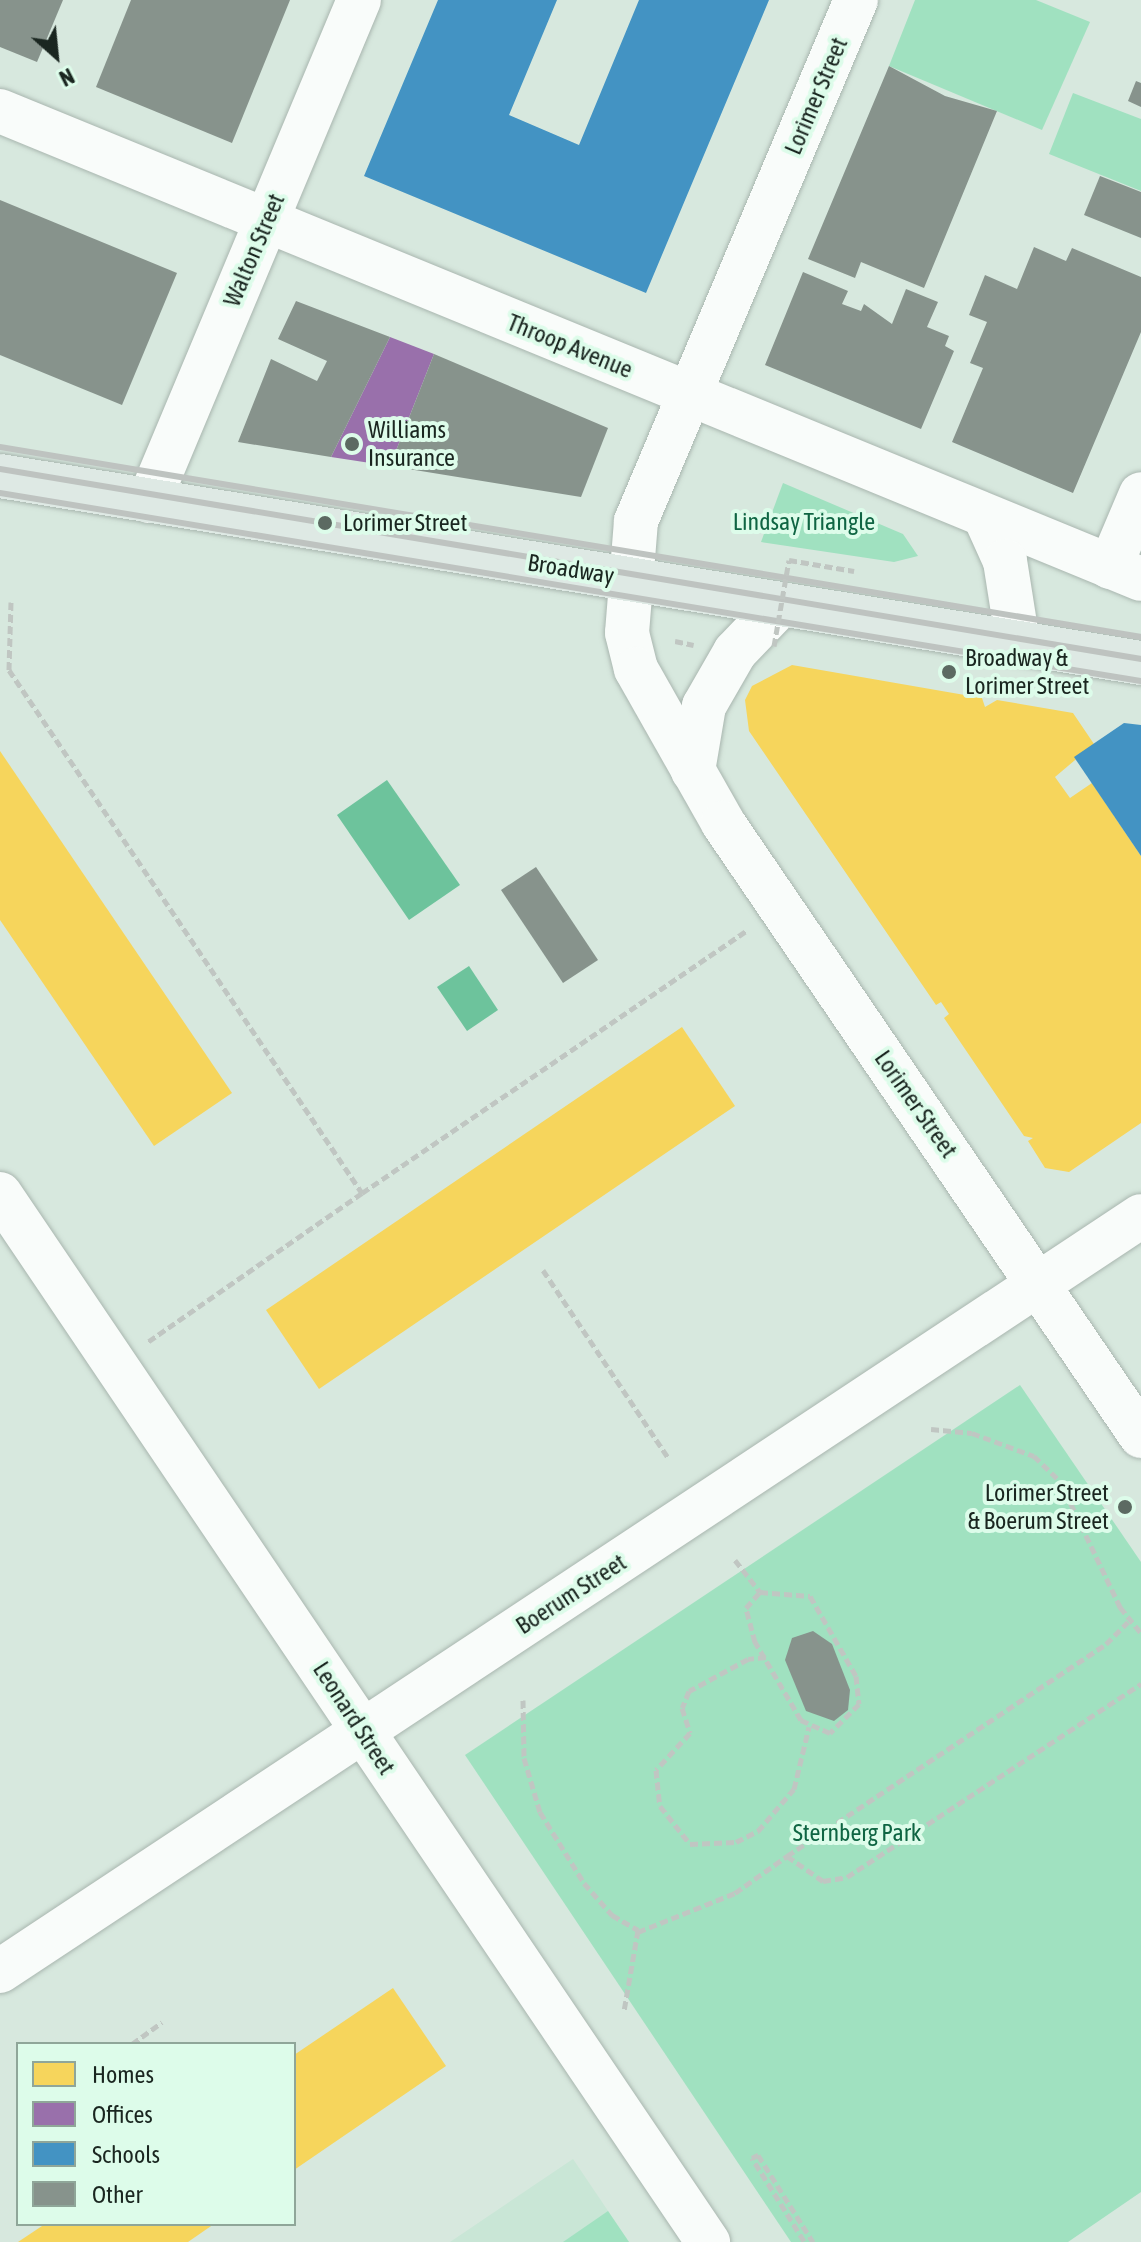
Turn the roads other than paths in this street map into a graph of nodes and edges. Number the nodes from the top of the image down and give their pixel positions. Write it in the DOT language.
graph roads {
  1 [pos="359,0"];
  2 [pos="856,0"];
  3 [pos="0,111"];
  4 [pos="266,223"];
  5 [pos="692,396"];
  6 [pos="0,476"];
  7 [pos="1141,494"];
  8 [pos="149,501"];
  9 [pos="986,519"];
  10 [pos="1126,573"];
  11 [pos="632,579"];
  12 [pos="777,625"];
  13 [pos="1018,643"];
  14 [pos="1141,663"];
  15 [pos="693,771"];
  16 [pos="0,1194"];
  17 [pos="1141,1216"];
  18 [pos="1040,1284"];
  19 [pos="1141,1436"];
  20 [pos="362,1732"];
  21 [pos="0,1971"];
  22 [pos="708,2242"];
  1 -- 4 [label="street, Walton Street"];
  2 -- 5 [label="street, Lorimer Street"];
  3 -- 4 [label="street, Throop Avenue"];
  4 -- 5 [label="street, Throop Avenue"];
  4 -- 8 [label="street, Walton Street"];
  5 -- 9 [label="street, Throop Avenue"];
  5 -- 11 [label="street, Lorimer Street"];
  6 -- 8 [label="main road, Broadway"];
  7 -- 10 [label="street"];
  8 -- 11 [label="main road, Broadway"];
  9 -- 10 [label="street, Throop Avenue"];
  9 -- 13 [label="street"];
  11 -- 12 [label="main road, Broadway"];
  11 -- 15 [label="street, Lorimer Street"];
  12 -- 13 [label="main road, Broadway"];
  12 -- 15 [label="street"];
  13 -- 14 [label="main road, Broadway"];
  15 -- 18 [label="street, Lorimer Street"];
  16 -- 20 [label="street, Leonard Street"];
  17 -- 18 [label="street, Boerum Street"];
  18 -- 19 [label="street, Lorimer Street"];
  18 -- 20 [label="street, Boerum Street"];
  20 -- 21 [label="street, Boerum Street"];
  20 -- 22 [label="street, Leonard Street"];
}
